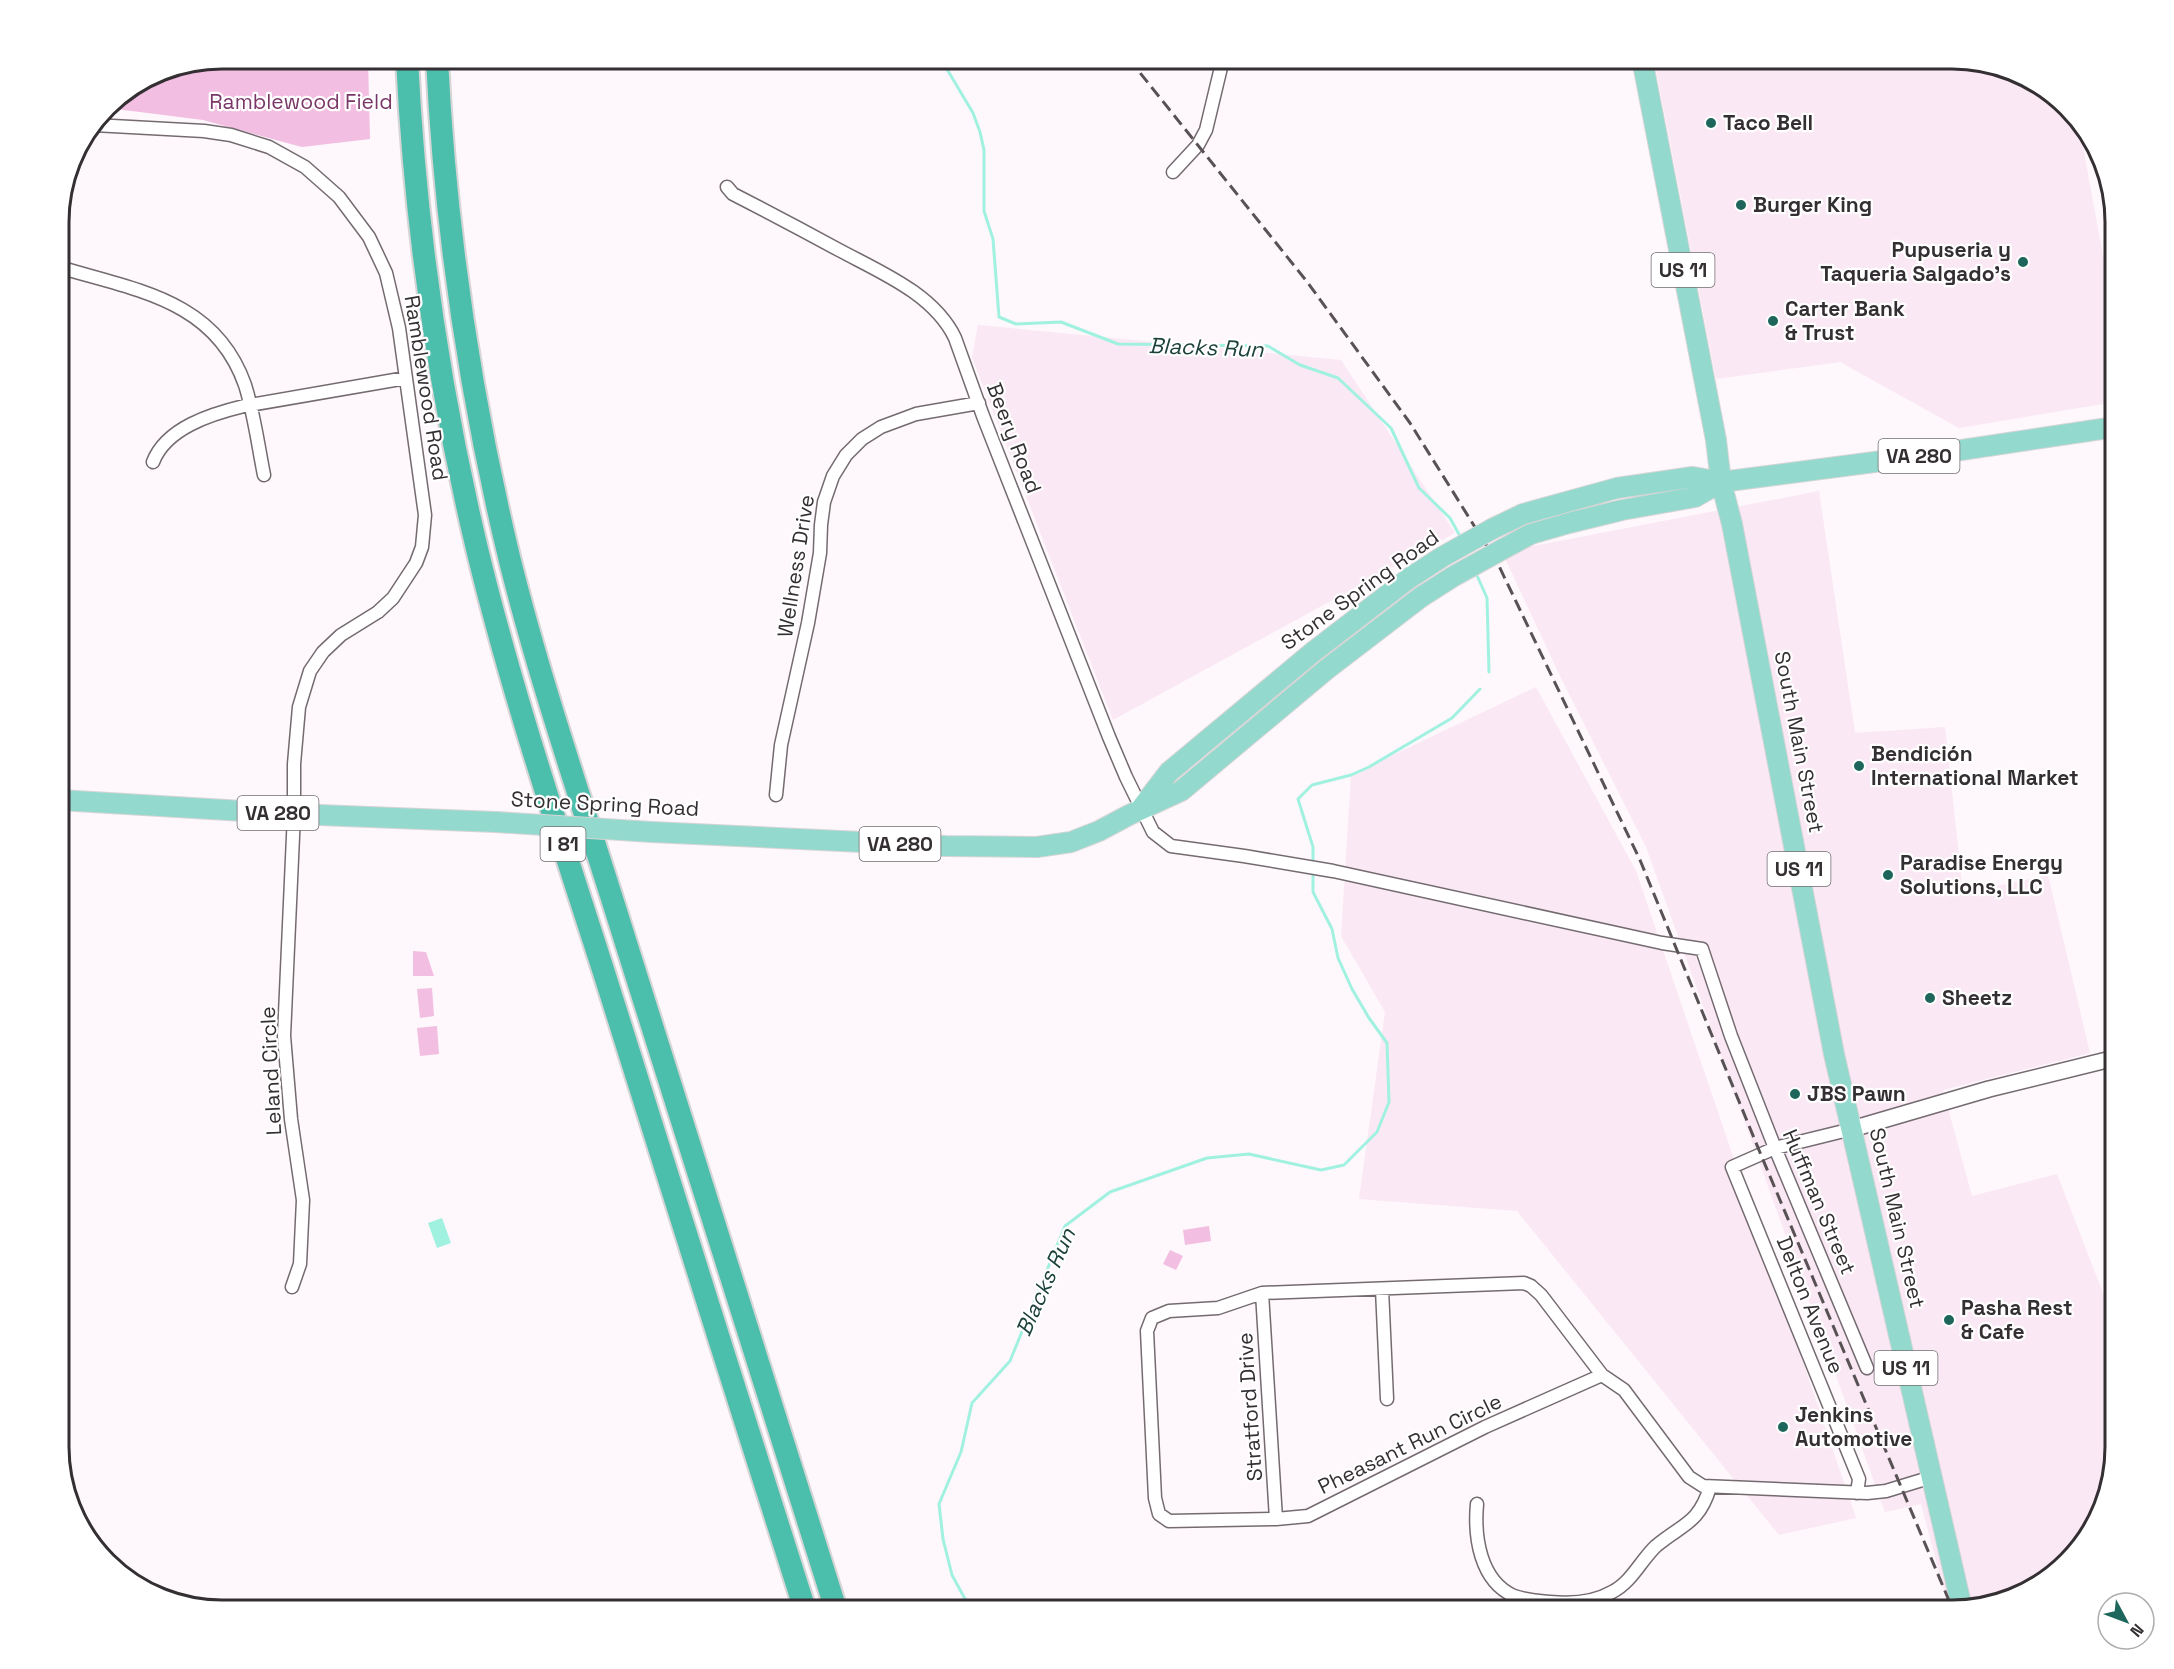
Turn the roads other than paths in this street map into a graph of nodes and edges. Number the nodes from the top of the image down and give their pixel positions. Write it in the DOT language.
graph roads {
  1 [pos="408,69"];
  2 [pos="438,69"];
  3 [pos="1220,69"];
  4 [pos="1644,69"];
  5 [pos="104,126"];
  6 [pos="1173,172"];
  7 [pos="727,187"];
  8 [pos="69,270"];
  9 [pos="406,378"];
  10 [pos="979,403"];
  11 [pos="250,405"];
  12 [pos="2105,428"];
  13 [pos="153,462"];
  14 [pos="264,475"];
  15 [pos="1721,482"];
  16 [pos="776,795"];
  17 [pos="69,801"];
  18 [pos="1140,809"];
  19 [pos="294,814"];
  20 [pos="2105,1060"];
  21 [pos="1852,1129"];
  22 [pos="1775,1149"];
  23 [pos="292,1287"];
  24 [pos="1382,1289"];
  25 [pos="1262,1293"];
  26 [pos="1867,1368"];
  27 [pos="1602,1375"];
  28 [pos="1387,1399"];
  29 [pos="1932,1477"];
  30 [pos="1710,1487"];
  31 [pos="1857,1493"];
  32 [pos="1478,1504"];
  33 [pos="1276,1519"];
  34 [pos="802,1600"];
  35 [pos="833,1600"];
  36 [pos="1537,1600"];
  37 [pos="1589,1600"];
  38 [pos="1960,1600"];
  1 -- 34 [label="highway, I 81"];
  2 -- 35 [label="highway, I 81"];
  3 -- 6 [label="street"];
  4 -- 15 [label="main road, South Main Street / US 11"];
  5 -- 9 [label="street, Ramblewood Road"];
  7 -- 10 [label="street, Beery Road"];
  8 -- 11 [label="street"];
  9 -- 11 [label="street"];
  9 -- 19 [label="street, Ramblewood Road"];
  10 -- 16 [label="street, Wellness Drive"];
  10 -- 18 [label="street, Beery Road"];
  11 -- 13 [label="street"];
  11 -- 14 [label="street"];
  12 -- 15 [label="main road, Stone Spring Road / VA 280"];
  15 -- 18 [label="main road, Stone Spring Road / VA 280, bridge"];
  15 -- 18 [label="main road, Stone Spring Road / VA 280, bridge"];
  15 -- 21 [label="main road, South Main Street / US 11"];
  17 -- 19 [label="main road, Stone Spring Road / VA 280"];
  18 -- 19 [label="main road, Stone Spring Road / VA 280, bridge"];
  18 -- 22 [label="street, Huffman Street"];
  19 -- 23 [label="street, Leland Circle"];
  20 -- 21 [label="street"];
  21 -- 22 [label="street"];
  21 -- 29 [label="main road, South Main Street / US 11"];
  22 -- 26 [label="street, Huffman Street"];
  22 -- 31 [label="street, Delton Avenue"];
  24 -- 25 [label="street, Pheasant Run Circle"];
  24 -- 27 [label="street, Pheasant Run Circle"];
  24 -- 28 [label="street"];
  25 -- 33 [label="street, Stratford Drive"];
  25 -- 33 [label="street, Pheasant Run Circle"];
  27 -- 30 [label="street"];
  27 -- 33 [label="street, Pheasant Run Circle"];
  29 -- 31 [label="street"];
  29 -- 38 [label="main road, South Main Street / US 11"];
  30 -- 31 [label="street"];
  30 -- 37 [label="street"];
  32 -- 36 [label="street"];
}
